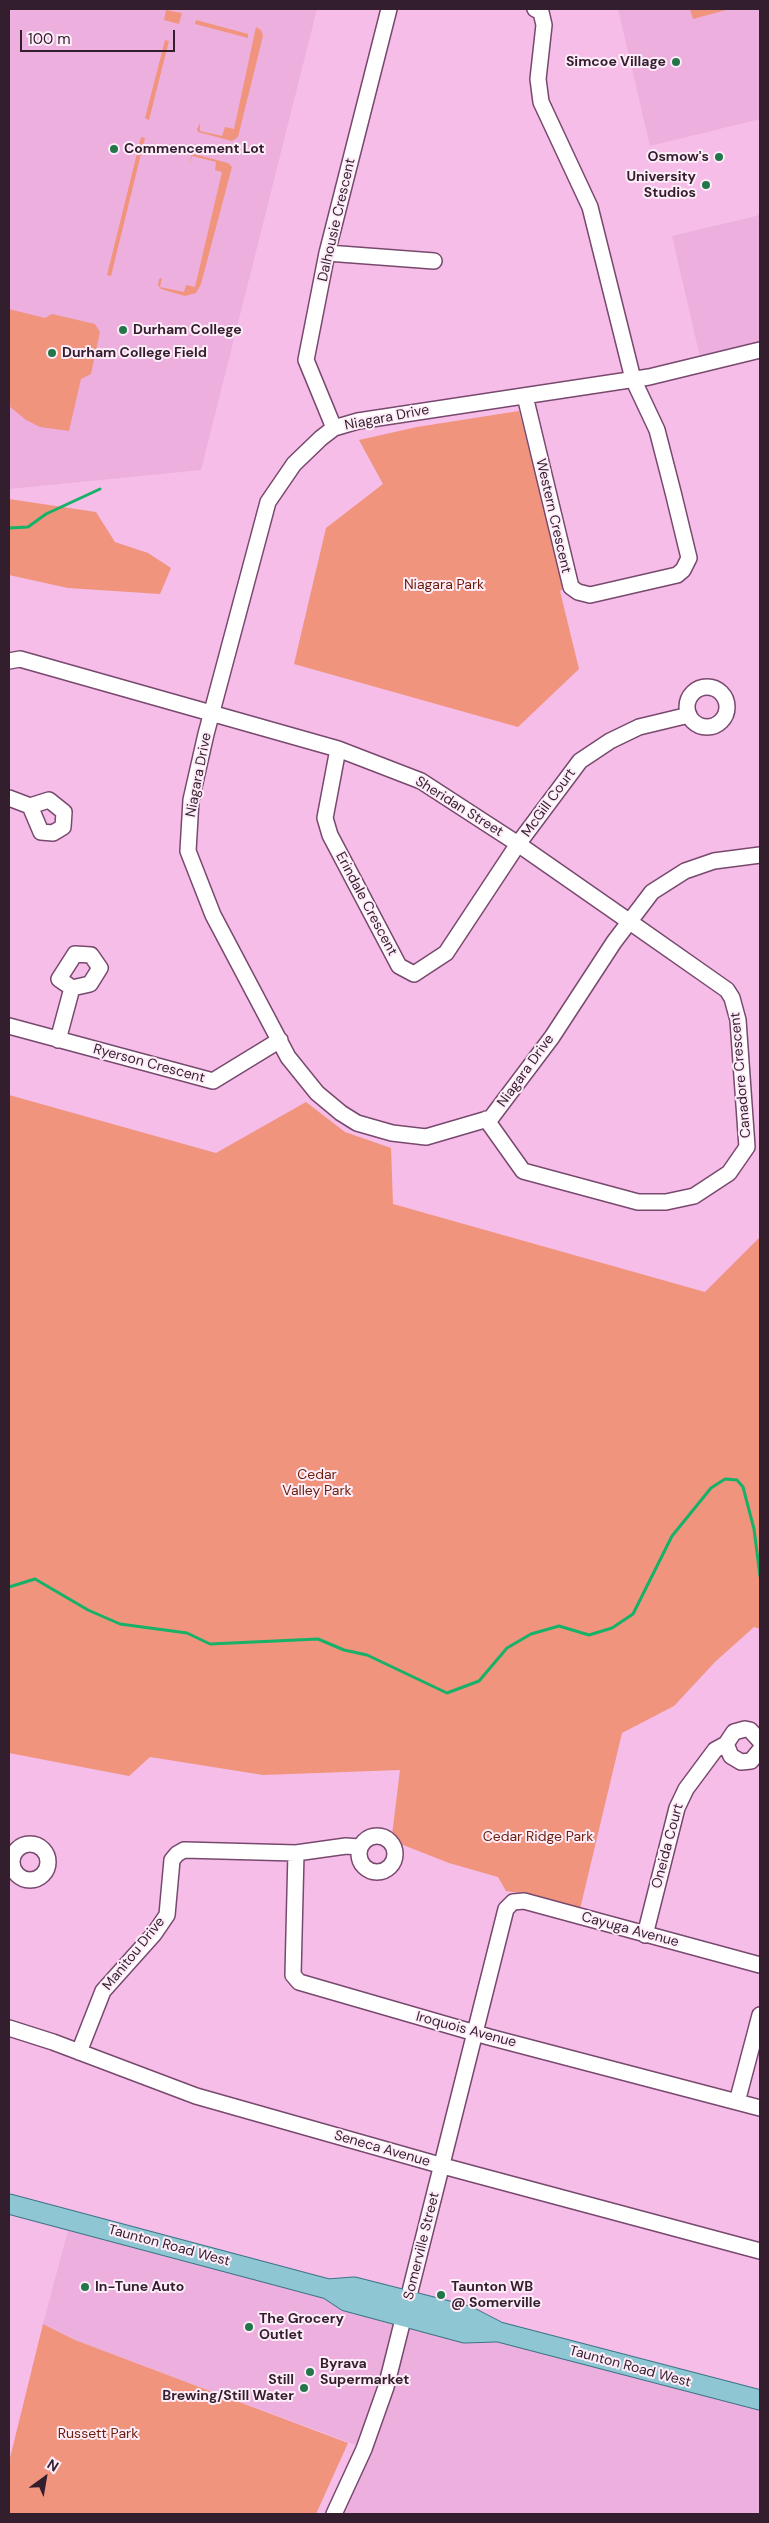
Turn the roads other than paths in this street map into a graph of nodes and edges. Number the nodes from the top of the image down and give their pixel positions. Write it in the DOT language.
graph roads {
  1 [pos="390,9"];
  2 [pos="535,9"];
  3 [pos="327,253"];
  4 [pos="434,261"];
  5 [pos="760,350"];
  6 [pos="634,379"];
  7 [pos="525,396"];
  8 [pos="334,428"];
  9 [pos="9,661"];
  10 [pos="211,714"];
  11 [pos="689,714"];
  12 [pos="338,749"];
  13 [pos="9,798"];
  14 [pos="30,806"];
  15 [pos="518,844"];
  16 [pos="760,854"];
  17 [pos="630,922"];
  18 [pos="72,988"];
  19 [pos="9,1026"];
  20 [pos="58,1040"];
  21 [pos="280,1040"];
  22 [pos="486,1119"];
  23 [pos="760,1741"];
  24 [pos="726,1744"];
  25 [pos="760,1750"];
  26 [pos="359,1847"];
  27 [pos="296,1853"];
  28 [pos="505,1913"];
  29 [pos="645,1934"];
  30 [pos="760,1965"];
  31 [pos="760,2015"];
  32 [pos="9,2028"];
  33 [pos="476,2033"];
  34 [pos="79,2052"];
  35 [pos="737,2102"];
  36 [pos="760,2108"];
  37 [pos="442,2166"];
  38 [pos="9,2204"];
  39 [pos="760,2251"];
  40 [pos="406,2309"];
  41 [pos="760,2400"];
  42 [pos="334,2514"];
  1 -- 3 [label="street, Dalhousie Crescent"];
  2 -- 6 [label="street"];
  3 -- 4 [label="street"];
  3 -- 8 [label="street, Dalhousie Crescent"];
  5 -- 6 [label="street, Niagara Drive"];
  6 -- 7 [label="street, Niagara Drive"];
  6 -- 7 [label="street, Western Crescent"];
  7 -- 8 [label="street, Niagara Drive"];
  8 -- 10 [label="street, Niagara Drive"];
  9 -- 10 [label="street"];
  10 -- 12 [label="street, Sheridan Street"];
  10 -- 21 [label="street, Niagara Drive"];
  11 -- 15 [label="street, McGill Court"];
  12 -- 15 [label="street, Sheridan Street"];
  12 -- 15 [label="street, Erindale Crescent"];
  13 -- 14 [label="street"];
  15 -- 17 [label="street, Sheridan Street"];
  16 -- 17 [label="street, Niagara Drive"];
  17 -- 22 [label="street, Niagara Drive"];
  17 -- 22 [label="street, Canadore Crescent"];
  18 -- 20 [label="street"];
  19 -- 20 [label="street, Ryerson Crescent"];
  20 -- 21 [label="street, Ryerson Crescent"];
  21 -- 22 [label="street, Niagara Drive"];
  23 -- 24 [label="street, Oneida Court"];
  24 -- 25 [label="street"];
  24 -- 29 [label="street, Oneida Court"];
  26 -- 27 [label="street, Manitou Drive"];
  27 -- 33 [label="street, Iroquois Avenue"];
  27 -- 34 [label="street, Manitou Drive"];
  28 -- 29 [label="street, Cayuga Avenue"];
  28 -- 33 [label="street, Somerville Street"];
  29 -- 30 [label="street, Cayuga Avenue"];
  31 -- 35 [label="street"];
  32 -- 34 [label="street, Seneca Avenue"];
  33 -- 35 [label="street, Iroquois Avenue"];
  33 -- 37 [label="street, Somerville Street"];
  34 -- 37 [label="street, Seneca Avenue"];
  35 -- 36 [label="street, Iroquois Avenue"];
  37 -- 39 [label="street, Seneca Avenue"];
  37 -- 40 [label="street, Somerville Street"];
  38 -- 40 [label="main road, Taunton Road West"];
  40 -- 41 [label="main road, Taunton Road West"];
  40 -- 42 [label="street, Somerville Street"];
}
